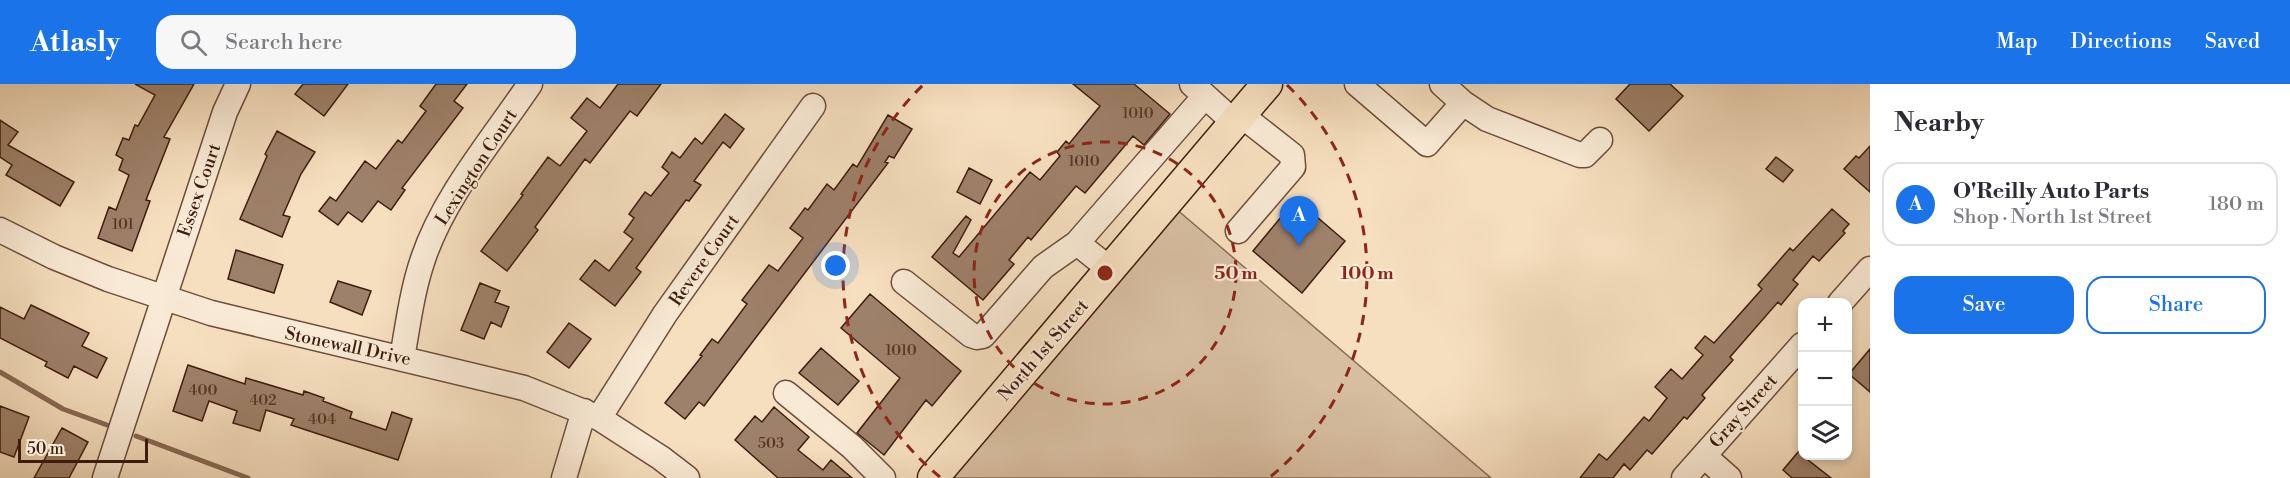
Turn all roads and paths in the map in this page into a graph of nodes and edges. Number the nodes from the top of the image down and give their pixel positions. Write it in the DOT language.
graph roads {
  1 [pos="238,84"];
  2 [pos="530,84"];
  3 [pos="1268,84"];
  4 [pos="1357,84"];
  5 [pos="1442,84"];
  6 [pos="1198,90"];
  7 [pos="1463,103"];
  8 [pos="813,106"];
  9 [pos="1238,119"];
  10 [pos="1600,140"];
  11 [pos="0,230"];
  12 [pos="1238,231"];
  13 [pos="1077,243"];
  14 [pos="1870,268"];
  15 [pos="1111,270"];
  16 [pos="904,282"];
  17 [pos="163,298"];
  18 [pos="1844,298"];
  19 [pos="1798,351"];
  20 [pos="402,358"];
  21 [pos="786,393"];
  22 [pos="591,414"];
  23 [pos="1704,456"];
  24 [pos="105,478"];
  25 [pos="564,478"];
  26 [pos="687,478"];
  27 [pos="883,478"];
  28 [pos="933,478"];
  29 [pos="1684,478"];
  30 [pos="1729,478"];
  1 -- 17 [label="street, Essex Court"];
  2 -- 20 [label="street, Lexington Court"];
  3 -- 9 [label="main road, North 1st Street"];
  4 -- 7 [label="street"];
  5 -- 7 [label="street"];
  6 -- 9 [label="street"];
  6 -- 13 [label="street"];
  7 -- 10 [label="street"];
  8 -- 22 [label="street, Revere Court"];
  9 -- 12 [label="street"];
  9 -- 15 [label="main road, North 1st Street"];
  11 -- 17 [label="street, Stonewall Drive"];
  13 -- 15 [label="street"];
  13 -- 16 [label="street"];
  14 -- 18 [label="street"];
  15 -- 28 [label="main road, North 1st Street"];
  17 -- 20 [label="street, Stonewall Drive"];
  17 -- 24 [label="street, Essex Court"];
  19 -- 23 [label="street, Gray Street"];
  20 -- 22 [label="street, Stonewall Drive"];
  21 -- 27 [label="street"];
  22 -- 25 [label="street, Revere Court"];
  22 -- 26 [label="street, Stonewall Drive"];
  23 -- 29 [label="street, Gray Street"];
  23 -- 30 [label="street"];
}
